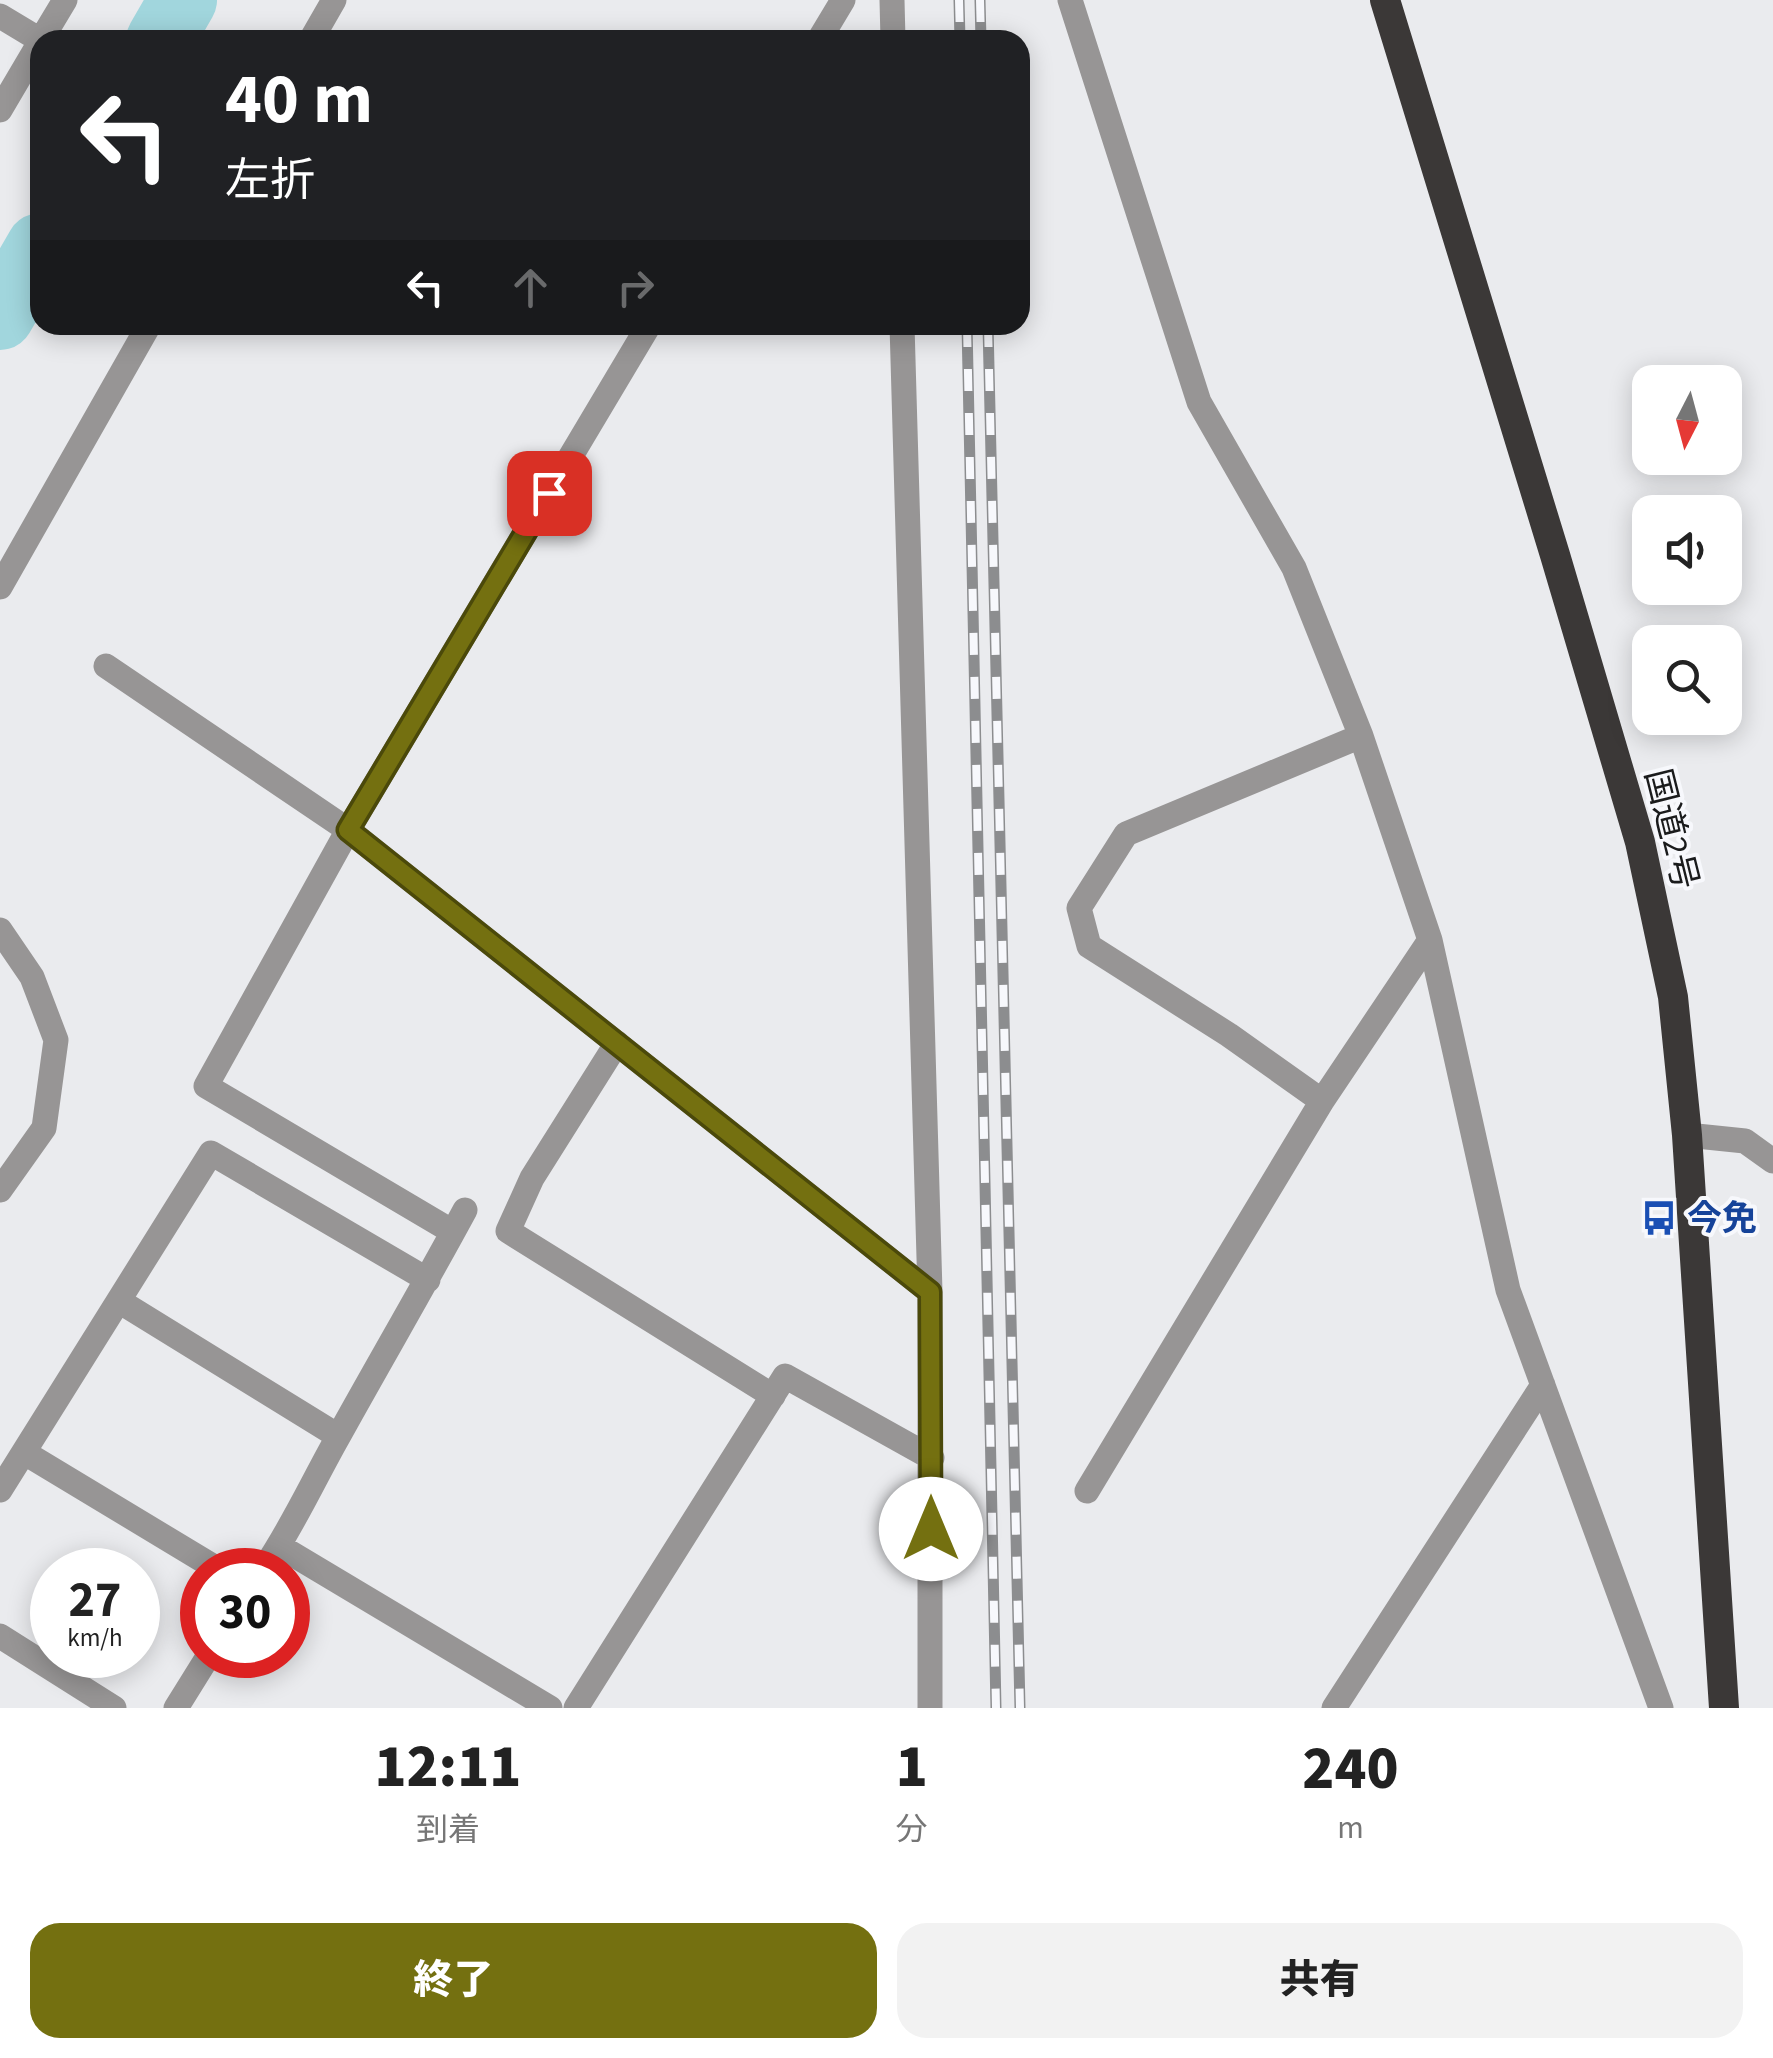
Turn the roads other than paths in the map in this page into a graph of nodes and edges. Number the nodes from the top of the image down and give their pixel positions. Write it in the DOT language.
graph roads {
  1 [pos="65,0"];
  2 [pos="334,0"];
  3 [pos="843,0"];
  4 [pos="892,0"];
  5 [pos="1070,0"];
  6 [pos="1385,0"];
  7 [pos="0,16"];
  8 [pos="46,30"];
  9 [pos="317,30"];
  10 [pos="825,30"];
  11 [pos="894,30"];
  12 [pos="30,34"];
  13 [pos="30,58"];
  14 [pos="0,110"];
  15 [pos="143,335"];
  16 [pos="643,335"];
  17 [pos="902,335"];
  18 [pos="0,587"];
  19 [pos="106,666"];
  20 [pos="1361,736"];
  21 [pos="348,830"];
  22 [pos="0,930"];
  23 [pos="1430,940"];
  24 [pos="617,1043"];
  25 [pos="1322,1101"];
  26 [pos="1688,1135"];
  27 [pos="1773,1161"];
  28 [pos="0,1190"];
  29 [pos="428,1280"];
  30 [pos="930,1292"];
  31 [pos="119,1301"];
  32 [pos="1543,1385"];
  33 [pos="773,1396"];
  34 [pos="338,1436"];
  35 [pos="25,1453"];
  36 [pos="932,1458"];
  37 [pos="0,1490"];
  38 [pos="1086,1490"];
  39 [pos="280,1546"];
  40 [pos="183,1548"];
  41 [pos="0,1636"];
  42 [pos="195,1678"];
  43 [pos="114,1708"];
  44 [pos="176,1708"];
  45 [pos="550,1708"];
  46 [pos="576,1708"];
  47 [pos="930,1708"];
  48 [pos="1334,1708"];
  49 [pos="1661,1708"];
  50 [pos="1724,1708"];
  1 -- 8 [label="street"];
  2 -- 9 [label="street"];
  3 -- 10 [label="street"];
  4 -- 11 [label="street"];
  5 -- 20 [label="street"];
  6 -- 26 [label="highway, 国道2号"];
  7 -- 12 [label="street"];
  13 -- 14 [label="street"];
  15 -- 18 [label="street"];
  16 -- 21 [label="street"];
  17 -- 30 [label="street"];
  19 -- 21 [label="street"];
  20 -- 23 [label="street"];
  20 -- 25 [label="street"];
  21 -- 24 [label="street"];
  21 -- 29 [label="street"];
  22 -- 28 [label="street"];
  23 -- 25 [label="street"];
  23 -- 32 [label="street"];
  24 -- 30 [label="street"];
  24 -- 33 [label="street"];
  25 -- 38 [label="street"];
  26 -- 27 [label="street"];
  26 -- 50 [label="highway, 国道2号"];
  29 -- 31 [label="street"];
  29 -- 34 [label="street"];
  30 -- 36 [label="street"];
  31 -- 34 [label="street"];
  31 -- 35 [label="street"];
  32 -- 48 [label="street"];
  32 -- 49 [label="street"];
  33 -- 36 [label="street"];
  33 -- 46 [label="street"];
  34 -- 39 [label="street"];
  35 -- 37 [label="street"];
  35 -- 40 [label="street"];
  36 -- 47 [label="street"];
  39 -- 45 [label="street"];
  41 -- 43 [label="street"];
  42 -- 44 [label="street"];
}
